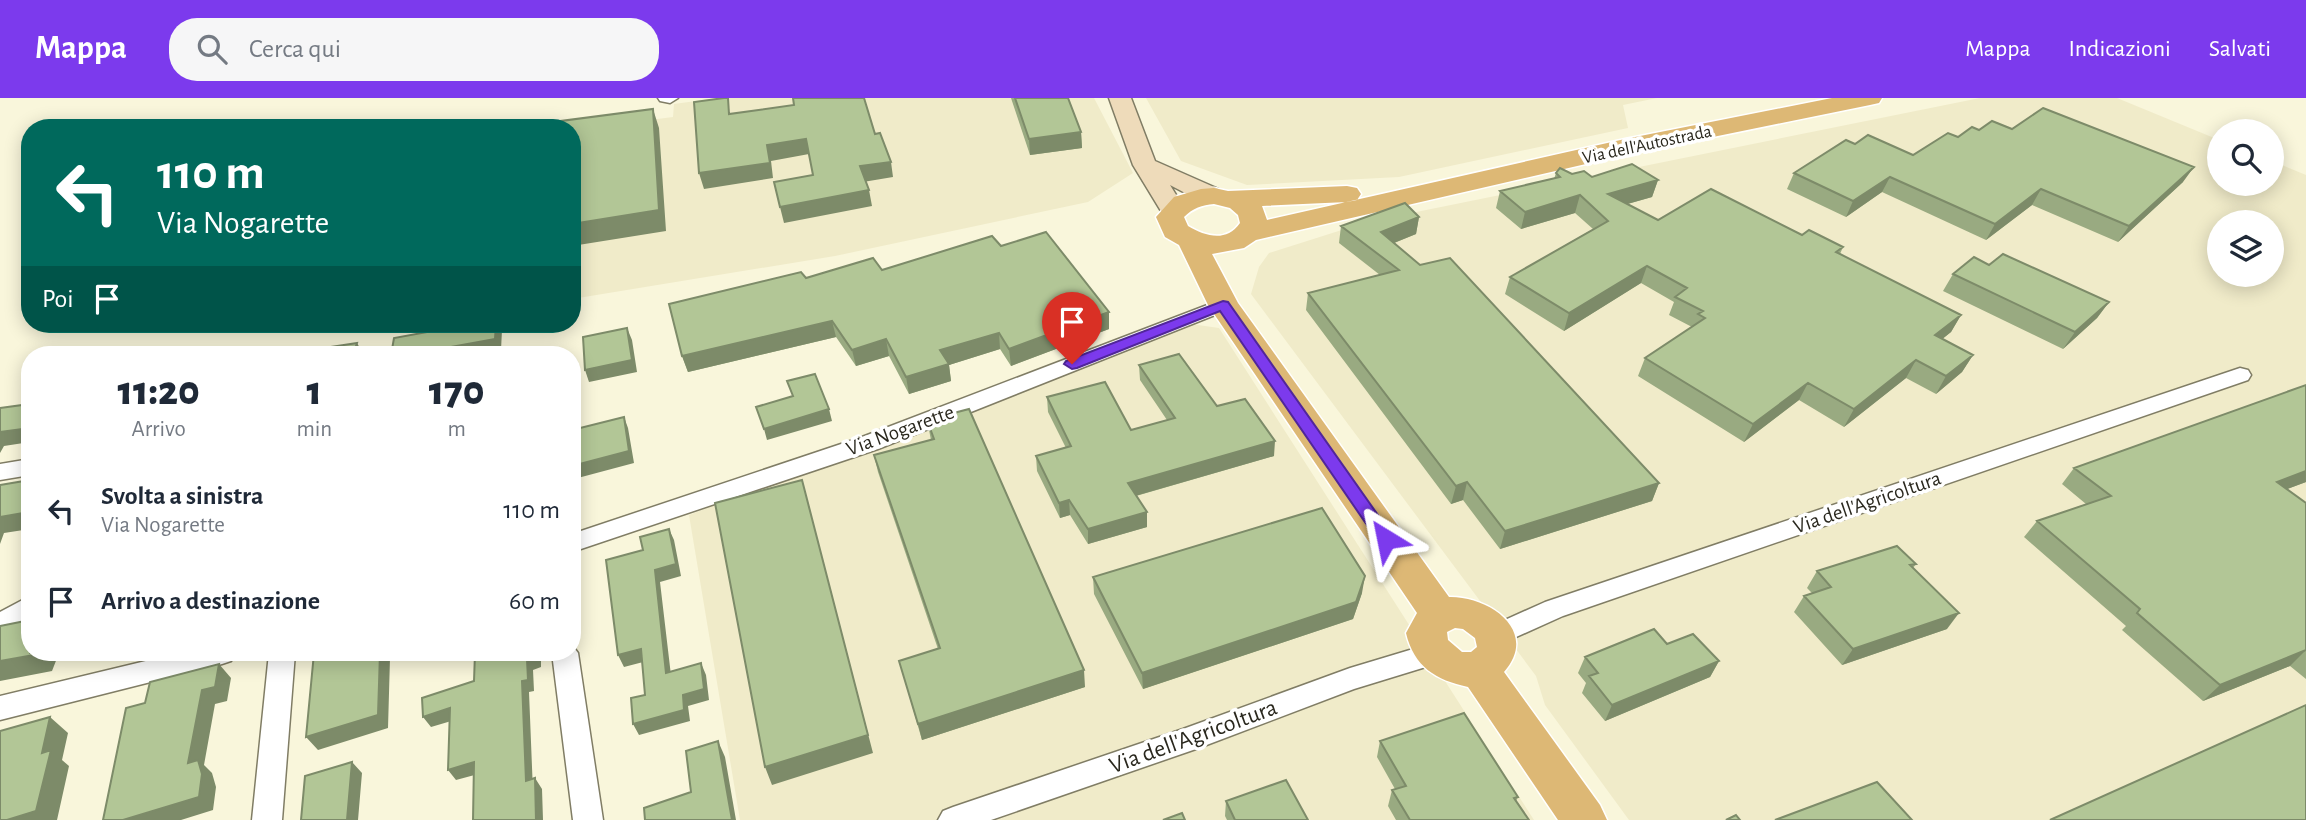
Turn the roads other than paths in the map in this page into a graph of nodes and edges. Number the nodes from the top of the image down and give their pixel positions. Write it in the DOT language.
graph roads {
  1 [pos="1120,98"];
  2 [pos="1870,98"];
  3 [pos="1145,165"];
  4 [pos="1424,191"];
  5 [pos="1222,198"];
  6 [pos="1173,211"];
  7 [pos="1246,236"];
  8 [pos="1192,242"];
  9 [pos="1223,305"];
  10 [pos="2240,375"];
  11 [pos="21,468"];
  12 [pos="0,472"];
  13 [pos="581,540"];
  14 [pos="21,612"];
  15 [pos="1440,615"];
  16 [pos="0,622"];
  17 [pos="1487,652"];
  18 [pos="1433,654"];
  19 [pos="190,661"];
  20 [pos="281,661"];
  21 [pos="566,661"];
  22 [pos="0,708"];
  23 [pos="267,820"];
  24 [pos="588,820"];
  25 [pos="953,820"];
  26 [pos="1584,820"];
  1 -- 3 [label="main road"];
  2 -- 4 [label="main road, Via dell'Autostrada"];
  3 -- 5 [label="main road"];
  3 -- 6 [label="main road"];
  4 -- 5 [label="main road, Via dell'Autostrada"];
  4 -- 7 [label="main road, Via dell'Autostrada"];
  5 -- 6 [label="main road, Via dell'Autostrada"];
  5 -- 7 [label="main road"];
  6 -- 8 [label="main road"];
  7 -- 8 [label="main road, Via dell'Autostrada"];
  7 -- 9 [label="main road"];
  8 -- 9 [label="main road"];
  9 -- 13 [label="street, Via Nogarette"];
  9 -- 15 [label="main road"];
  10 -- 17 [label="street, Via dell'Agricoltura"];
  11 -- 12 [label="street"];
  14 -- 16 [label="street"];
  15 -- 17 [label="main road"];
  15 -- 18 [label="main road"];
  17 -- 18 [label="main road"];
  17 -- 26 [label="main road"];
  18 -- 25 [label="street, Via dell'Agricoltura"];
  19 -- 22 [label="street"];
  20 -- 23 [label="street"];
  21 -- 24 [label="street"];
}
